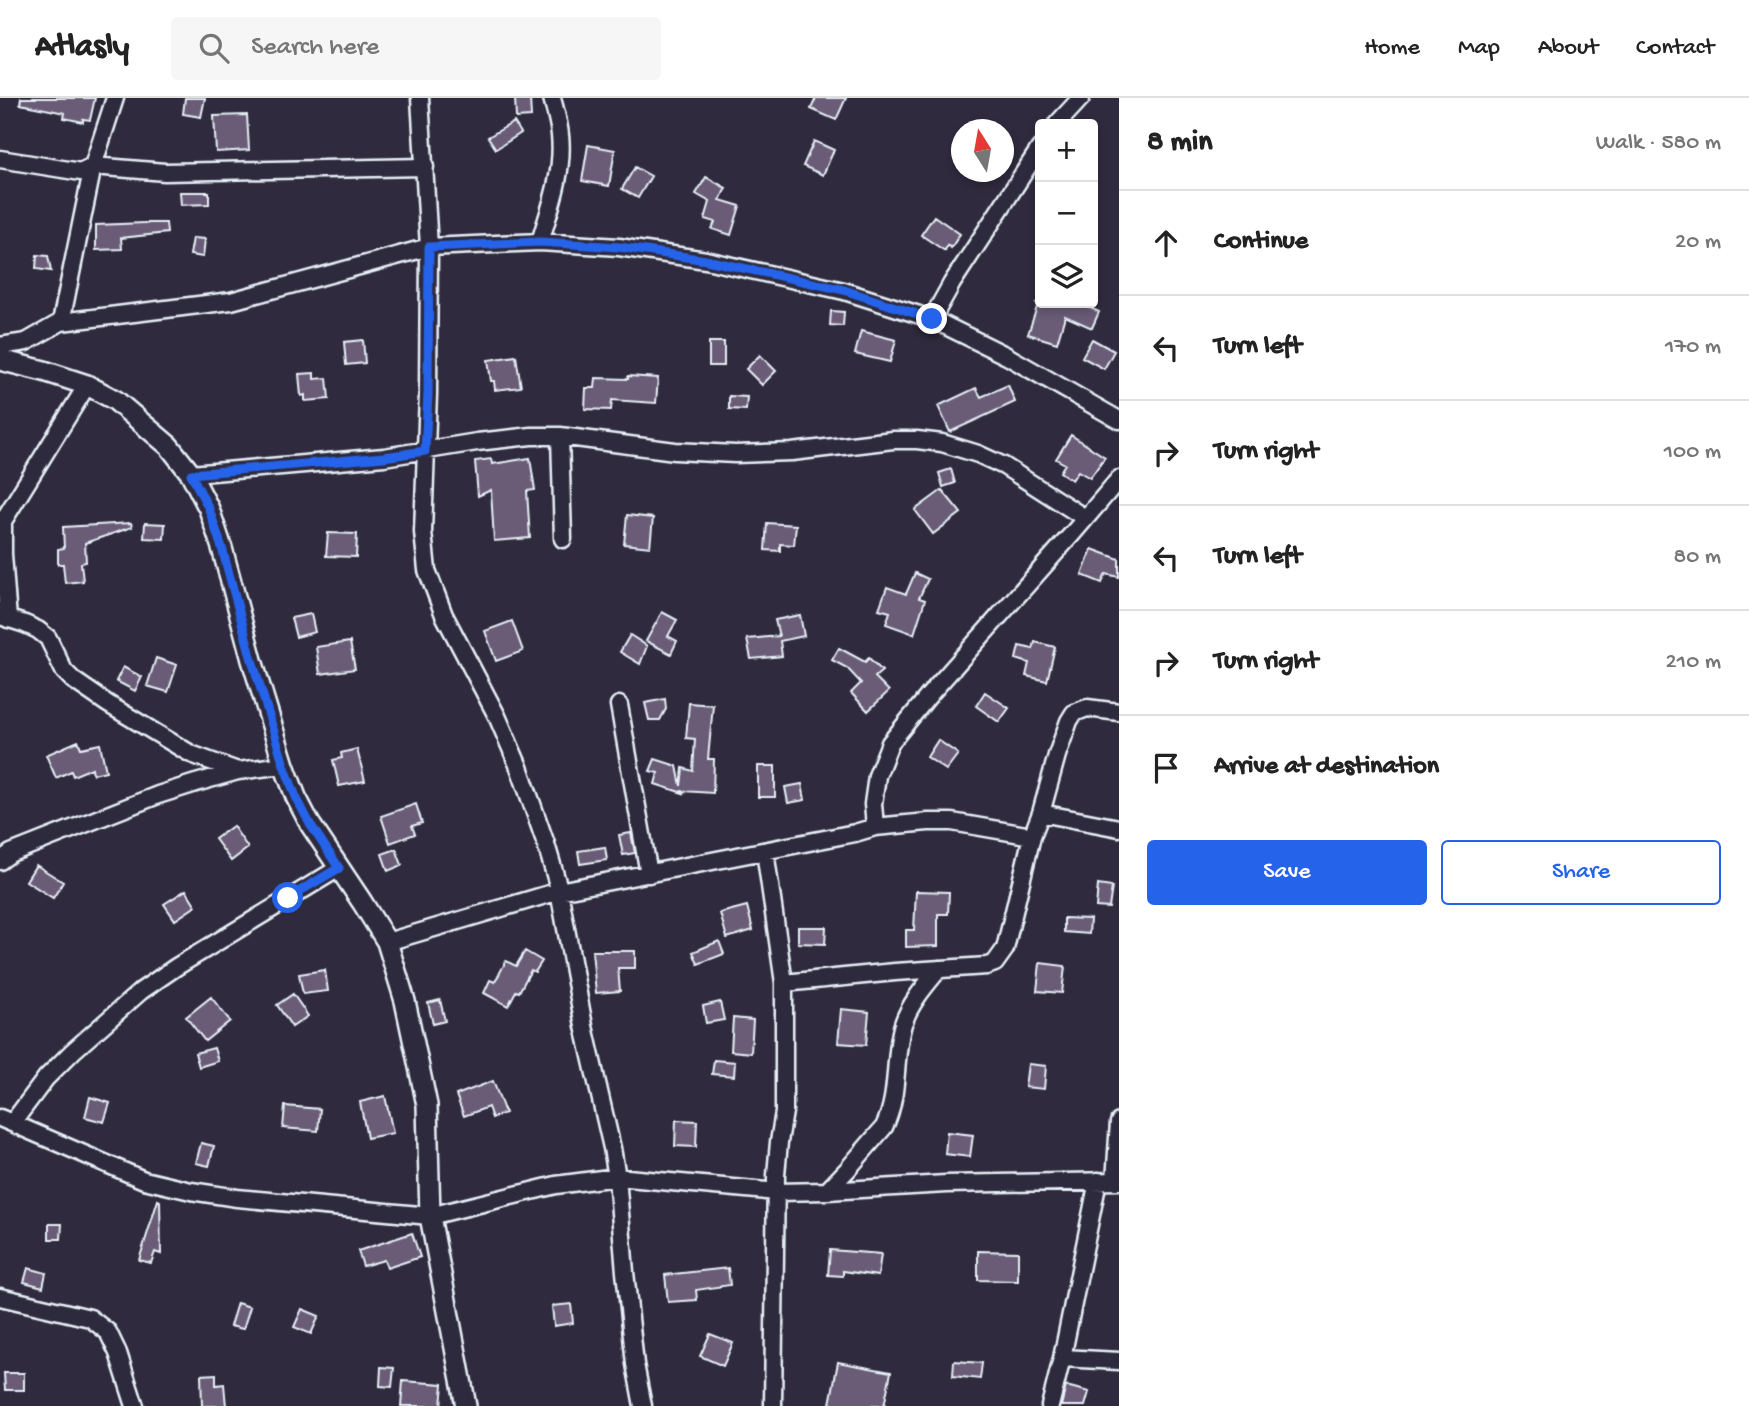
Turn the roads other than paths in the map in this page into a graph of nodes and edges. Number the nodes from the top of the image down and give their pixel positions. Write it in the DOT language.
graph roads {
  1 [pos="116,98"];
  2 [pos="420,98"];
  3 [pos="552,98"];
  4 [pos="1081,98"];
  5 [pos="1062,119"];
  6 [pos="1035,156"];
  7 [pos="0,159"];
  8 [pos="93,166"];
  9 [pos="425,167"];
  10 [pos="540,242"];
  11 [pos="429,247"];
  12 [pos="932,319"];
  13 [pos="61,322"];
  14 [pos="0,346"];
  15 [pos="0,360"];
  16 [pos="87,385"];
  17 [pos="1119,420"];
  18 [pos="560,436"];
  19 [pos="425,451"];
  20 [pos="191,474"];
  21 [pos="1119,479"];
  22 [pos="1085,518"];
  23 [pos="1,525"];
  24 [pos="563,539"];
  25 [pos="4,617"];
  26 [pos="619,705"];
  27 [pos="1119,712"];
  28 [pos="284,765"];
  29 [pos="238,771"];
  30 [pos="1041,813"];
  31 [pos="874,827"];
  32 [pos="1119,828"];
  33 [pos="1032,836"];
  34 [pos="765,851"];
  35 [pos="0,861"];
  36 [pos="339,868"];
  37 [pos="649,874"];
  38 [pos="559,891"];
  39 [pos="387,942"];
  40 [pos="939,969"];
  41 [pos="784,983"];
  42 [pos="6,1120"];
  43 [pos="1119,1122"];
  44 [pos="617,1177"];
  45 [pos="1098,1181"];
  46 [pos="1117,1181"];
  47 [pos="827,1191"];
  48 [pos="777,1192"];
  49 [pos="430,1216"];
  50 [pos="0,1297"];
  51 [pos="1062,1358"];
  52 [pos="1119,1361"];
  53 [pos="135,1406"];
  54 [pos="466,1406"];
  55 [pos="643,1406"];
  56 [pos="773,1406"];
  57 [pos="1050,1406"];
  1 -- 8 [label="street"];
  2 -- 9 [label="street"];
  3 -- 10 [label="street"];
  4 -- 5 [label="street"];
  6 -- 12 [label="street"];
  7 -- 8 [label="street"];
  8 -- 9 [label="street"];
  8 -- 13 [label="street"];
  9 -- 11 [label="street"];
  10 -- 11 [label="street"];
  10 -- 12 [label="street"];
  11 -- 13 [label="street"];
  11 -- 19 [label="street"];
  12 -- 17 [label="street"];
  13 -- 14 [label="street"];
  15 -- 16 [label="street"];
  16 -- 20 [label="street"];
  16 -- 23 [label="street"];
  18 -- 19 [label="street"];
  18 -- 22 [label="street"];
  18 -- 24 [label="street"];
  19 -- 20 [label="street"];
  19 -- 38 [label="street"];
  20 -- 28 [label="street"];
  21 -- 22 [label="street"];
  22 -- 31 [label="street"];
  23 -- 25 [label="street"];
  25 -- 29 [label="street"];
  26 -- 37 [label="street"];
  27 -- 30 [label="street"];
  28 -- 29 [label="street"];
  28 -- 36 [label="street"];
  29 -- 35 [label="street"];
  30 -- 32 [label="street"];
  30 -- 33 [label="street"];
  31 -- 33 [label="street"];
  31 -- 34 [label="street"];
  33 -- 40 [label="street"];
  34 -- 37 [label="street"];
  34 -- 41 [label="street"];
  36 -- 39 [label="street"];
  36 -- 42 [label="street"];
  37 -- 38 [label="street"];
  38 -- 39 [label="street"];
  38 -- 44 [label="street"];
  39 -- 49 [label="street"];
  40 -- 41 [label="street"];
  40 -- 47 [label="street"];
  41 -- 48 [label="street"];
  42 -- 49 [label="street"];
  43 -- 46 [label="street"];
  44 -- 48 [label="street"];
  44 -- 49 [label="street"];
  44 -- 55 [label="street"];
  45 -- 46 [label="street"];
  45 -- 47 [label="street"];
  45 -- 51 [label="street"];
  47 -- 48 [label="street"];
  48 -- 56 [label="street"];
  49 -- 54 [label="street"];
  50 -- 53 [label="street"];
  51 -- 52 [label="street"];
  51 -- 57 [label="street"];
}
